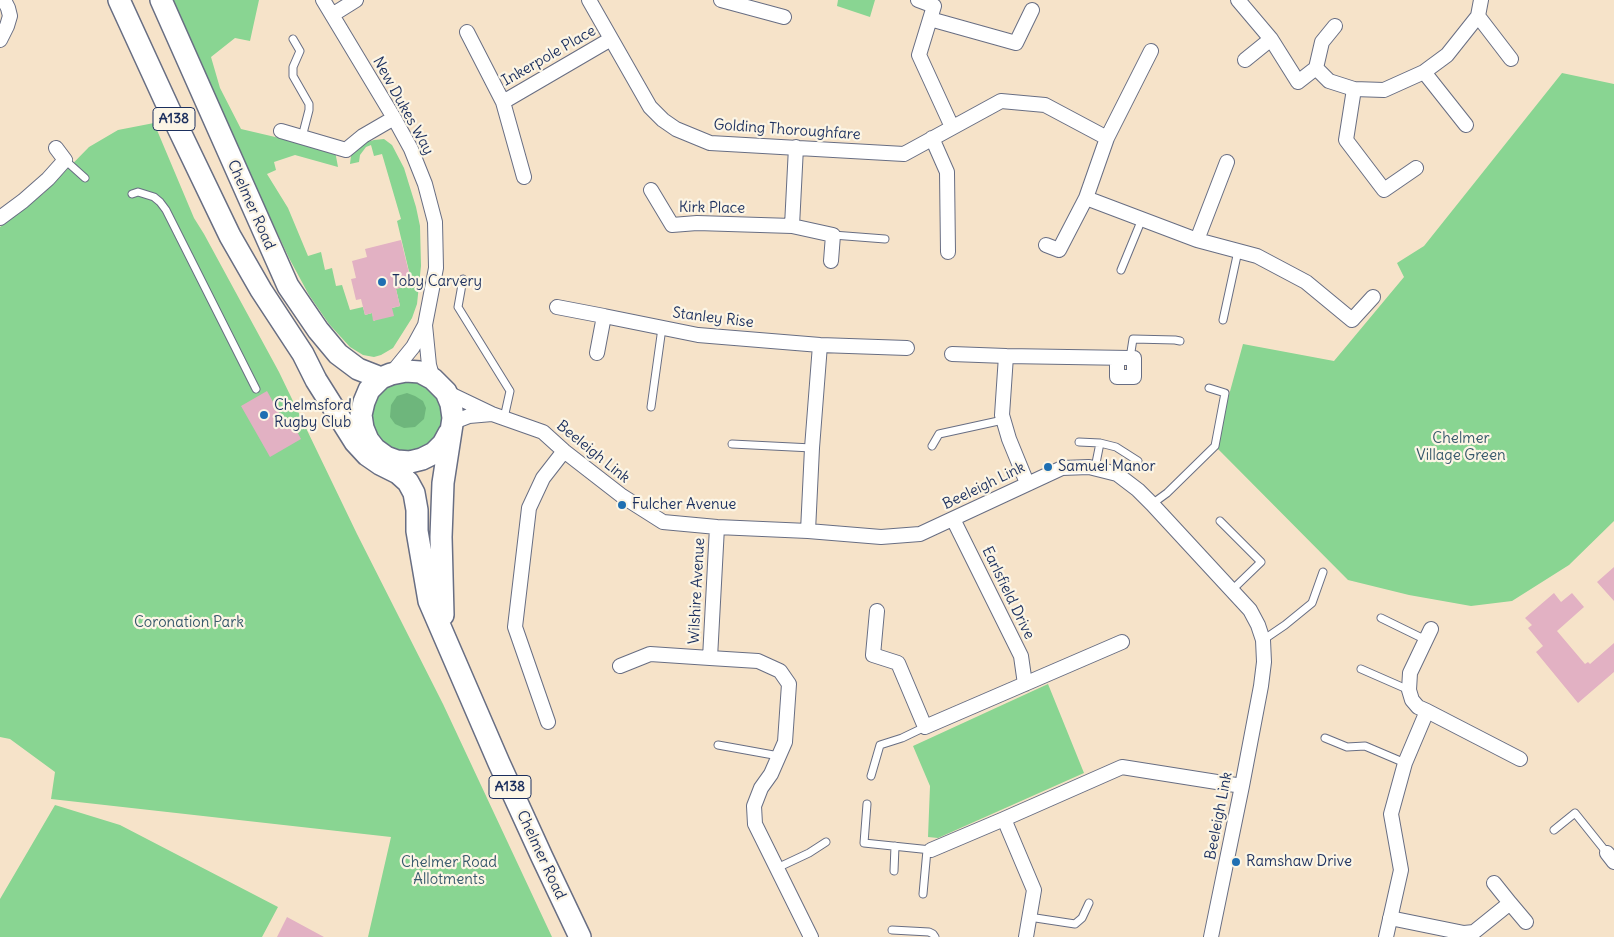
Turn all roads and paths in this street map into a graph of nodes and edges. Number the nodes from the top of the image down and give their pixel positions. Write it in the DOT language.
graph roads {
  1 [pos="4,0"];
  2 [pos="118,0"];
  3 [pos="161,0"];
  4 [pos="322,0"];
  5 [pos="356,0"];
  6 [pos="589,0"];
  7 [pos="721,0"];
  8 [pos="918,0"];
  9 [pos="1238,0"];
  10 [pos="1481,0"];
  11 [pos="1032,10"];
  12 [pos="332,15"];
  13 [pos="1478,16"];
  14 [pos="784,17"];
  15 [pos="930,19"];
  16 [pos="1335,26"];
  17 [pos="467,32"];
  18 [pos="293,39"];
  19 [pos="611,39"];
  20 [pos="1271,39"];
  21 [pos="0,40"];
  22 [pos="1151,51"];
  23 [pos="1511,59"];
  24 [pos="1246,60"];
  25 [pos="1316,68"];
  26 [pos="1424,72"];
  27 [pos="1354,89"];
  28 [pos="502,102"];
  29 [pos="394,118"];
  30 [pos="1466,125"];
  31 [pos="952,127"];
  32 [pos="281,131"];
  33 [pos="302,137"];
  34 [pos="932,138"];
  35 [pos="1107,138"];
  36 [pos="56,148"];
  37 [pos="796,148"];
  38 [pos="65,160"];
  39 [pos="1227,162"];
  40 [pos="1416,168"];
  41 [pos="524,177"];
  42 [pos="85,178"];
  43 [pos="651,190"];
  44 [pos="132,194"];
  45 [pos="1086,198"];
  46 [pos="0,218"];
  47 [pos="1142,219"];
  48 [pos="792,226"];
  49 [pos="833,235"];
  50 [pos="885,239"];
  51 [pos="1197,240"];
  52 [pos="1046,245"];
  53 [pos="1238,251"];
  54 [pos="948,252"];
  55 [pos="831,261"];
  56 [pos="1121,270"];
  57 [pos="464,279"];
  58 [pos="1373,297"];
  59 [pos="557,307"];
  60 [pos="604,316"];
  61 [pos="1223,320"];
  62 [pos="425,325"];
  63 [pos="662,328"];
  64 [pos="1180,341"];
  65 [pos="820,345"];
  66 [pos="907,348"];
  67 [pos="597,353"];
  68 [pos="303,354"];
  69 [pos="952,354"];
  70 [pos="1006,356"];
  71 [pos="1123,358"];
  72 [pos="386,376"];
  73 [pos="439,385"];
  74 [pos="1209,388"];
  75 [pos="256,389"];
  76 [pos="652,407"];
  77 [pos="498,416"];
  78 [pos="1004,420"];
  79 [pos="450,428"];
  80 [pos="368,440"];
  81 [pos="1079,442"];
  82 [pos="732,444"];
  83 [pos="1100,444"];
  84 [pos="932,446"];
  85 [pos="812,448"];
  86 [pos="564,451"];
  87 [pos="397,461"];
  88 [pos="1138,461"];
  89 [pos="1095,468"];
  90 [pos="1027,483"];
  91 [pos="1152,504"];
  92 [pos="953,519"];
  93 [pos="1220,521"];
  94 [pos="717,527"];
  95 [pos="808,531"];
  96 [pos="1323,572"];
  97 [pos="424,573"];
  98 [pos="1232,590"];
  99 [pos="877,611"];
  100 [pos="1382,618"];
  101 [pos="1428,634"];
  102 [pos="444,635"];
  103 [pos="1263,640"];
  104 [pos="1122,642"];
  105 [pos="710,658"];
  106 [pos="620,666"];
  107 [pos="1361,669"];
  108 [pos="1025,684"];
  109 [pos="1409,690"];
  110 [pos="1427,711"];
  111 [pos="548,722"];
  112 [pos="925,727"];
  113 [pos="1325,738"];
  114 [pos="718,745"];
  115 [pos="779,756"];
  116 [pos="1520,759"];
  117 [pos="1405,763"];
  118 [pos="871,776"];
  119 [pos="1242,786"];
  120 [pos="867,804"];
  121 [pos="1004,819"];
  122 [pos="1554,830"];
  123 [pos="826,842"];
  124 [pos="895,846"];
  125 [pos="929,850"];
  126 [pos="1610,857"];
  127 [pos="776,868"];
  128 [pos="894,871"];
  129 [pos="1494,883"];
  130 [pos="923,894"];
  131 [pos="1089,903"];
  132 [pos="1510,903"];
  133 [pos="1030,916"];
  134 [pos="1390,918"];
  135 [pos="1526,922"];
  136 [pos="892,930"];
  137 [pos="580,937"];
  138 [pos="810,937"];
  139 [pos="935,937"];
  140 [pos="1026,937"];
  141 [pos="1211,937"];
  142 [pos="1386,937"];
  1 -- 21 [label="street"];
  2 -- 68 [label="main road, Chelmer Road / A138"];
  3 -- 72 [label="main road, Chelmer Road / A138"];
  4 -- 12 [label="street, New Dukes Way"];
  5 -- 12 [label="street"];
  6 -- 19 [label="street, Golding Thoroughfare"];
  7 -- 14 [label="street"];
  8 -- 15 [label="street"];
  9 -- 20 [label="street"];
  10 -- 13 [label="street"];
  11 -- 15 [label="street"];
  12 -- 29 [label="street, New Dukes Way"];
  13 -- 23 [label="street"];
  13 -- 26 [label="street"];
  15 -- 31 [label="street"];
  16 -- 25 [label="street"];
  17 -- 28 [label="street, Inkerpole Place"];
  18 -- 33 [label="lane"];
  19 -- 28 [label="street, Inkerpole Place"];
  19 -- 37 [label="street, Golding Thoroughfare"];
  20 -- 24 [label="street"];
  20 -- 25 [label="street"];
  22 -- 35 [label="street"];
  25 -- 27 [label="street"];
  26 -- 27 [label="street"];
  26 -- 30 [label="street"];
  27 -- 40 [label="street"];
  28 -- 41 [label="street, Inkerpole Place"];
  29 -- 33 [label="street"];
  29 -- 62 [label="street, New Dukes Way"];
  31 -- 34 [label="street, Golding Thoroughfare"];
  31 -- 35 [label="street, Golding Thoroughfare"];
  32 -- 33 [label="street"];
  34 -- 37 [label="street, Golding Thoroughfare"];
  34 -- 54 [label="street"];
  35 -- 45 [label="street"];
  36 -- 38 [label="street"];
  37 -- 48 [label="street"];
  38 -- 42 [label="lane"];
  38 -- 46 [label="street"];
  39 -- 51 [label="street"];
  43 -- 48 [label="street, Kirk Place"];
  44 -- 75 [label="lane"];
  45 -- 47 [label="street"];
  45 -- 52 [label="street"];
  47 -- 51 [label="street"];
  47 -- 56 [label="lane"];
  48 -- 49 [label="street, Kirk Place"];
  49 -- 50 [label="lane"];
  49 -- 55 [label="street"];
  51 -- 53 [label="street"];
  53 -- 58 [label="street"];
  53 -- 61 [label="lane"];
  57 -- 77 [label="lane"];
  59 -- 60 [label="street, Stanley Rise"];
  60 -- 63 [label="street, Stanley Rise"];
  60 -- 67 [label="street"];
  62 -- 72 [label="street, New Dukes Way"];
  62 -- 73 [label="street, New Dukes Way"];
  63 -- 65 [label="street, Stanley Rise"];
  63 -- 76 [label="lane"];
  64 -- 71 [label="lane"];
  65 -- 66 [label="street, Stanley Rise"];
  65 -- 85 [label="street"];
  68 -- 80 [label="main road, Chelmer Road / A138"];
  68 -- 97 [label="main road, Chelmer Road / A138"];
  69 -- 70 [label="street"];
  70 -- 71 [label="street"];
  70 -- 78 [label="street"];
  72 -- 73 [label="main road, Chelmer Road / A138"];
  72 -- 80 [label="main road"];
  73 -- 77 [label="street, Beeleigh Link"];
  73 -- 79 [label="main road, Chelmer Road / A138"];
  74 -- 91 [label="lane"];
  77 -- 79 [label="street, Beeleigh Link"];
  77 -- 86 [label="street, Beeleigh Link"];
  78 -- 84 [label="lane"];
  78 -- 90 [label="street"];
  79 -- 87 [label="main road"];
  79 -- 102 [label="main road, Chelmer Road / A138"];
  80 -- 87 [label="main road, Chelmer Road / A138"];
  81 -- 83 [label="lane"];
  82 -- 85 [label="lane"];
  83 -- 88 [label="lane"];
  83 -- 89 [label="lane"];
  85 -- 95 [label="street"];
  86 -- 94 [label="street, Beeleigh Link"];
  86 -- 111 [label="street"];
  87 -- 97 [label="main road, Chelmer Road / A138"];
  89 -- 90 [label="street, Beeleigh Link"];
  89 -- 91 [label="street, Beeleigh Link"];
  90 -- 92 [label="street, Beeleigh Link"];
  91 -- 98 [label="street, Beeleigh Link"];
  92 -- 95 [label="street, Beeleigh Link"];
  92 -- 108 [label="street, Earlsfield Drive"];
  93 -- 98 [label="lane"];
  94 -- 95 [label="street, Beeleigh Link"];
  94 -- 105 [label="street, Wilshire Avenue"];
  96 -- 103 [label="lane"];
  97 -- 102 [label="main road, Chelmer Road / A138"];
  98 -- 103 [label="street, Beeleigh Link"];
  99 -- 112 [label="street"];
  100 -- 101 [label="lane"];
  101 -- 109 [label="street"];
  102 -- 137 [label="main road, Chelmer Road / A138"];
  103 -- 119 [label="street, Beeleigh Link"];
  104 -- 108 [label="street"];
  105 -- 106 [label="street, Wilshire Avenue"];
  105 -- 115 [label="street, Wilshire Avenue"];
  107 -- 109 [label="lane"];
  108 -- 112 [label="street"];
  109 -- 110 [label="street"];
  110 -- 116 [label="street"];
  110 -- 117 [label="street"];
  112 -- 118 [label="lane"];
  113 -- 117 [label="lane"];
  114 -- 115 [label="lane"];
  115 -- 127 [label="street, Wilshire Avenue"];
  117 -- 134 [label="street"];
  119 -- 121 [label="street"];
  119 -- 141 [label="street, Beeleigh Link"];
  120 -- 124 [label="lane"];
  121 -- 125 [label="street"];
  121 -- 133 [label="street"];
  122 -- 126 [label="lane"];
  123 -- 127 [label="lane"];
  124 -- 125 [label="lane"];
  124 -- 128 [label="lane"];
  125 -- 130 [label="lane"];
  127 -- 138 [label="street, Wilshire Avenue"];
  129 -- 132 [label="street"];
  131 -- 133 [label="lane"];
  132 -- 134 [label="street"];
  132 -- 135 [label="street"];
  133 -- 140 [label="street"];
  134 -- 142 [label="street"];
  136 -- 139 [label="lane"];
}
